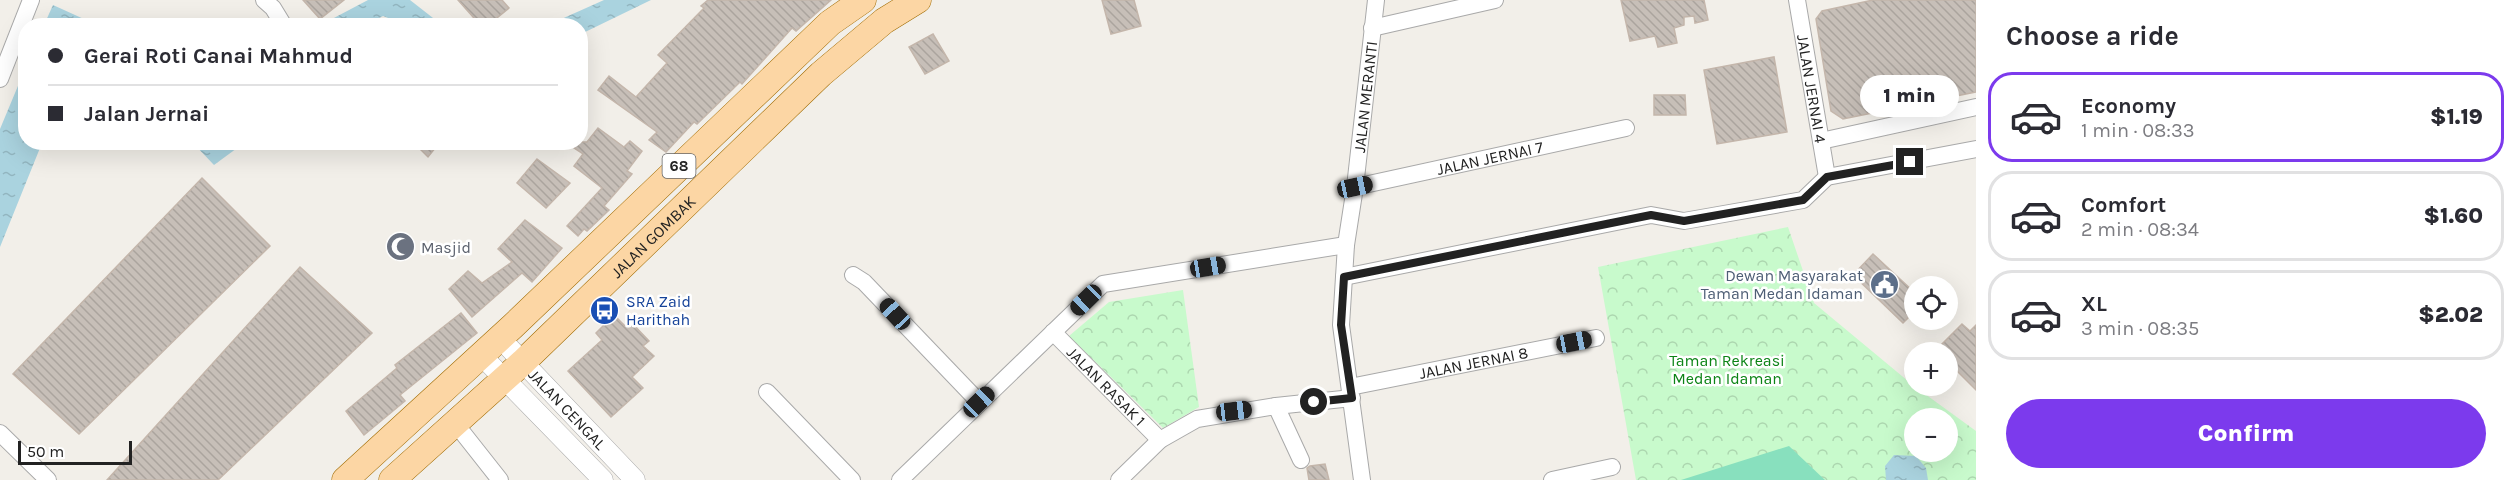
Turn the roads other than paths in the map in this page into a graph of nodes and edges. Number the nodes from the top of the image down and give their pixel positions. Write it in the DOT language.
graph roads {
  1 [pos="31,0"];
  2 [pos="264,0"];
  3 [pos="863,0"];
  4 [pos="918,0"];
  5 [pos="1376,0"];
  6 [pos="1495,0"];
  7 [pos="1797,0"];
  8 [pos="24,18"];
  9 [pos="279,18"];
  10 [pos="1372,28"];
  11 [pos="18,33"];
  12 [pos="0,79"];
  13 [pos="1976,107"];
  14 [pos="1626,129"];
  15 [pos="1821,141"];
  16 [pos="1976,149"];
  17 [pos="1827,177"];
  18 [pos="1355,187"];
  19 [pos="1346,245"];
  20 [pos="853,275"];
  21 [pos="1344,277"];
  22 [pos="1053,332"];
  23 [pos="1596,338"];
  24 [pos="491,346"];
  25 [pos="514,371"];
  26 [pos="767,392"];
  27 [pos="1351,393"];
  28 [pos="979,402"];
  29 [pos="1276,406"];
  30 [pos="455,423"];
  31 [pos="0,433"];
  32 [pos="1160,440"];
  33 [pos="1301,460"];
  34 [pos="1612,467"];
  35 [pos="48,480"];
  36 [pos="345,480"];
  37 [pos="392,480"];
  38 [pos="500,480"];
  39 [pos="603,480"];
  40 [pos="635,480"];
  41 [pos="852,480"];
  42 [pos="900,480"];
  43 [pos="1119,480"];
  44 [pos="1362,480"];
  45 [pos="1552,480"];
  1 -- 8 [label="street"];
  2 -- 9 [label="street"];
  3 -- 24 [label="main road, JALAN GOMBAK / 68"];
  4 -- 25 [label="main road, JALAN GOMBAK / 68"];
  5 -- 10 [label="street, JALAN MERANTI"];
  6 -- 10 [label="street"];
  7 -- 15 [label="street, JALAN JERNAI 4"];
  10 -- 18 [label="street, JALAN MERANTI"];
  11 -- 12 [label="street"];
  13 -- 15 [label="street"];
  14 -- 18 [label="street, JALAN JERNAI 7"];
  15 -- 17 [label="street, JALAN JERNAI 4"];
  16 -- 17 [label="street"];
  17 -- 21 [label="street"];
  18 -- 19 [label="street, JALAN MERANTI"];
  19 -- 21 [label="street, JALAN MERANTI"];
  19 -- 22 [label="street"];
  20 -- 28 [label="street"];
  21 -- 27 [label="street, JALAN MERANTI"];
  22 -- 28 [label="street"];
  22 -- 32 [label="street, JALAN RASAK 1"];
  23 -- 27 [label="street, JALAN JERNAI 8"];
  24 -- 25 [label="street, JALAN CENGAL"];
  24 -- 36 [label="main road, JALAN GOMBAK / 68"];
  25 -- 30 [label="main road, JALAN GOMBAK / 68"];
  25 -- 39 [label="street, JALAN CENGAL"];
  25 -- 40 [label="street, JALAN CENGAL"];
  26 -- 41 [label="street"];
  27 -- 29 [label="street, JALAN JERNAI 8"];
  27 -- 44 [label="street, JALAN MERANTI"];
  28 -- 42 [label="street"];
  29 -- 32 [label="street, JALAN JERNAI 8"];
  29 -- 33 [label="street"];
  30 -- 37 [label="main road, JALAN GOMBAK / 68"];
  30 -- 38 [label="street"];
  31 -- 35 [label="street"];
  32 -- 43 [label="street, JALAN JERNAI 8"];
  34 -- 45 [label="street"];
}
